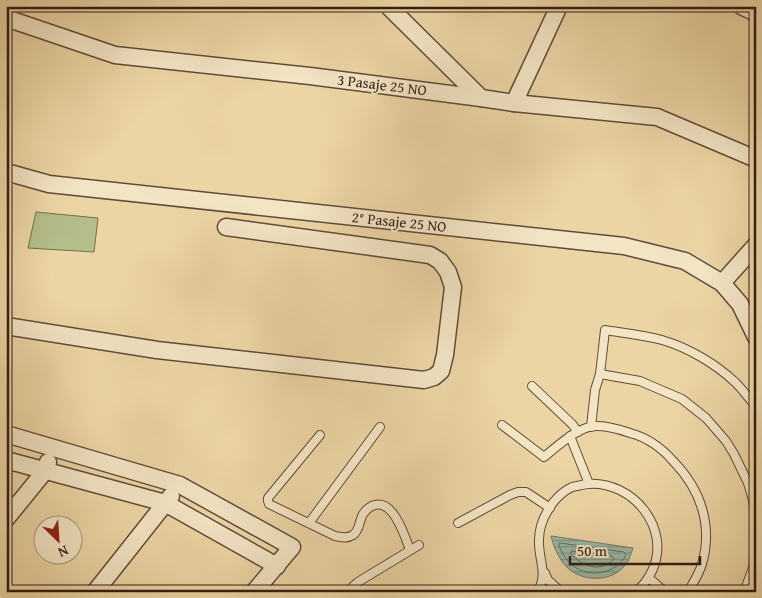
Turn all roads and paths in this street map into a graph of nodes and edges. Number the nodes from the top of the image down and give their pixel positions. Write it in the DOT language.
graph roads {
  1 [pos="388,6"];
  2 [pos="559,6"];
  3 [pos="741,6"];
  4 [pos="756,13"];
  5 [pos="6,18"];
  6 [pos="481,98"];
  7 [pos="514,104"];
  8 [pos="756,159"];
  9 [pos="6,172"];
  10 [pos="226,227"];
  11 [pos="756,245"];
  12 [pos="722,283"];
  13 [pos="6,326"];
  14 [pos="756,337"];
  15 [pos="600,374"];
  16 [pos="532,386"];
  17 [pos="756,406"];
  18 [pos="502,424"];
  19 [pos="380,427"];
  20 [pos="591,427"];
  21 [pos="578,432"];
  22 [pos="6,434"];
  23 [pos="320,435"];
  24 [pos="570,436"];
  25 [pos="53,448"];
  26 [pos="6,460"];
  27 [pos="45,471"];
  28 [pos="588,484"];
  29 [pos="180,485"];
  30 [pos="165,503"];
  31 [pos="550,508"];
  32 [pos="756,510"];
  33 [pos="6,519"];
  34 [pos="309,523"];
  35 [pos="458,523"];
  36 [pos="419,545"];
  37 [pos="410,550"];
  38 [pos="756,560"];
  39 [pos="277,566"];
  40 [pos="542,567"];
  41 [pos="649,578"];
  42 [pos="95,592"];
  43 [pos="254,592"];
  44 [pos="347,592"];
  45 [pos="537,592"];
  46 [pos="560,592"];
  47 [pos="635,592"];
  48 [pos="665,592"];
  49 [pos="688,592"];
  50 [pos="744,592"];
  1 -- 6 [label="street"];
  2 -- 7 [label="street"];
  3 -- 4 [label="street"];
  5 -- 6 [label="street, 3 Pasaje 25 NO"];
  6 -- 7 [label="street, 3 Pasaje 25 NO"];
  7 -- 8 [label="street, 3 Pasaje 25 NO"];
  9 -- 12 [label="street, 2° Pasaje 25 NO"];
  10 -- 13 [label="street"];
  11 -- 12 [label="street"];
  12 -- 14 [label="street, 2° Pasaje 25 NO"];
  15 -- 17 [label="lane"];
  15 -- 20 [label="lane"];
  15 -- 32 [label="lane"];
  16 -- 21 [label="lane"];
  18 -- 24 [label="lane"];
  19 -- 34 [label="lane"];
  20 -- 21 [label="lane"];
  20 -- 49 [label="lane"];
  21 -- 24 [label="lane"];
  22 -- 25 [label="street"];
  23 -- 34 [label="lane"];
  24 -- 28 [label="lane"];
  25 -- 27 [label="street"];
  25 -- 29 [label="street"];
  26 -- 27 [label="street"];
  27 -- 30 [label="street"];
  27 -- 33 [label="street"];
  28 -- 31 [label="lane"];
  28 -- 41 [label="lane"];
  29 -- 30 [label="street"];
  29 -- 39 [label="street"];
  30 -- 39 [label="street"];
  30 -- 42 [label="street"];
  31 -- 35 [label="lane"];
  31 -- 40 [label="lane"];
  34 -- 37 [label="lane"];
  36 -- 37 [label="lane"];
  37 -- 44 [label="lane"];
  38 -- 50 [label="lane"];
  39 -- 43 [label="street"];
  40 -- 45 [label="lane"];
  40 -- 46 [label="lane"];
  41 -- 47 [label="lane"];
  41 -- 48 [label="lane"];
}
